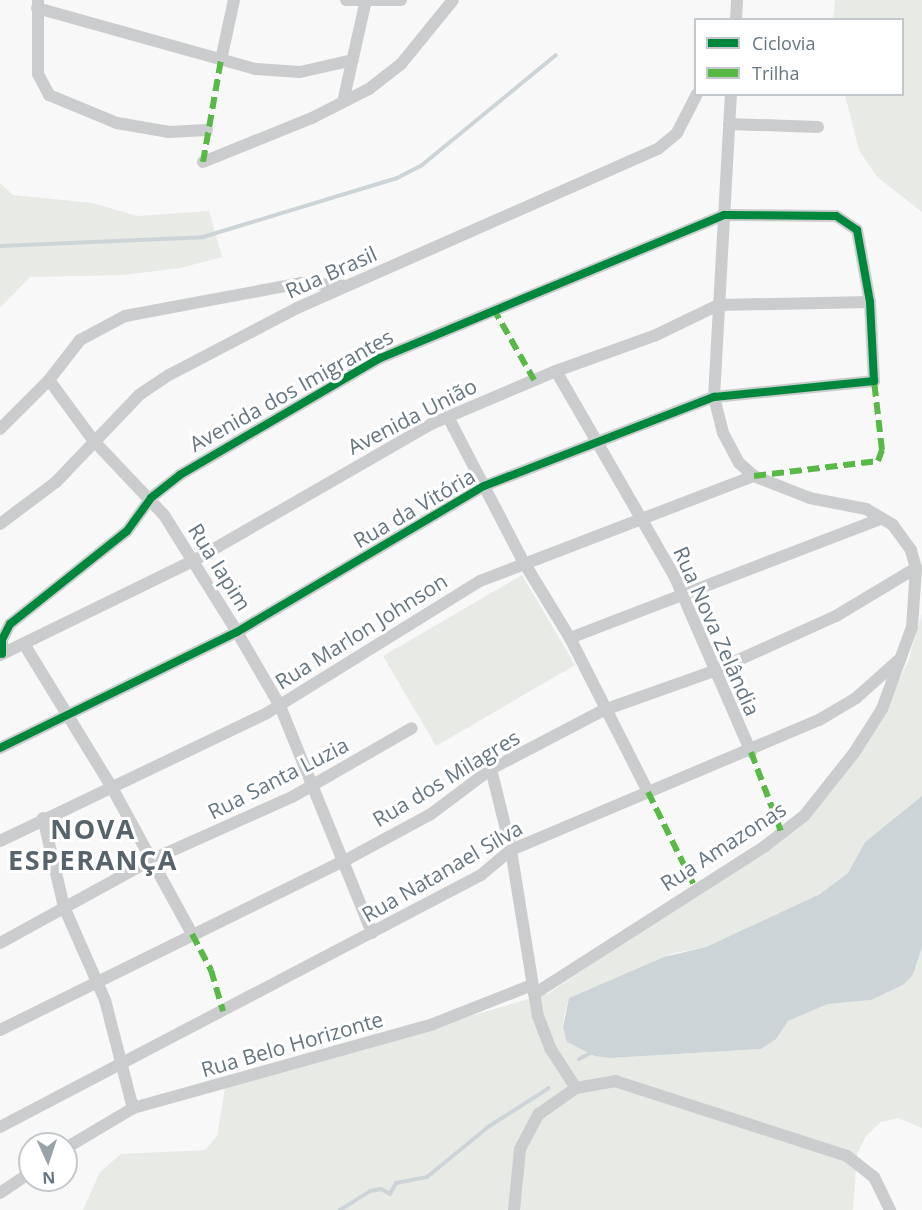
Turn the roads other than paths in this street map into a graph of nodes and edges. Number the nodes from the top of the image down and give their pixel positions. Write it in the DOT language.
graph roads {
  1 [pos="234,0"];
  2 [pos="346,0"];
  3 [pos="401,0"];
  4 [pos="453,0"];
  5 [pos="737,0"];
  6 [pos="366,1"];
  7 [pos="38,4"];
  8 [pos="736,18"];
  9 [pos="221,60"];
  10 [pos="353,60"];
  11 [pos="695,96"];
  12 [pos="731,96"];
  13 [pos="343,102"];
  14 [pos="729,124"];
  15 [pos="818,127"];
  16 [pos="207,130"];
  17 [pos="203,162"];
  18 [pos="724,215"];
  19 [pos="346,286"];
  20 [pos="870,302"];
  21 [pos="718,305"];
  22 [pos="556,370"];
  23 [pos="49,380"];
  24 [pos="714,397"];
  25 [pos="448,417"];
  26 [pos="0,429"];
  27 [pos="93,440"];
  28 [pos="597,444"];
  29 [pos="754,476"];
  30 [pos="484,486"];
  31 [pos="151,498"];
  32 [pos="639,517"];
  33 [pos="882,518"];
  34 [pos="0,524"];
  35 [pos="193,561"];
  36 [pos="523,561"];
  37 [pos="916,568"];
  38 [pos="682,592"];
  39 [pos="237,632"];
  40 [pos="570,638"];
  41 [pos="24,644"];
  42 [pos="1,655"];
  43 [pos="903,656"];
  44 [pos="714,671"];
  45 [pos="280,706"];
  46 [pos="604,710"];
  47 [pos="63,714"];
  48 [pos="412,728"];
  49 [pos="0,748"];
  50 [pos="751,752"];
  51 [pos="491,769"];
  52 [pos="313,785"];
  53 [pos="111,786"];
  54 [pos="648,792"];
  55 [pos="43,818"];
  56 [pos="0,841"];
  57 [pos="511,850"];
  58 [pos="151,860"];
  59 [pos="344,861"];
  60 [pos="64,907"];
  61 [pos="372,933"];
  62 [pos="192,934"];
  63 [pos="0,943"];
  64 [pos="97,980"];
  65 [pos="533,989"];
  66 [pos="0,1030"];
  67 [pos="122,1062"];
  68 [pos="576,1088"];
  69 [pos="133,1108"];
  70 [pos="0,1127"];
  71 [pos="78,1141"];
  72 [pos="18,1181"];
  73 [pos="0,1193"];
  74 [pos="514,1210"];
  75 [pos="890,1210"];
  1 -- 9 [label="street"];
  2 -- 6 [label="street"];
  3 -- 6 [label="street"];
  4 -- 13 [label="street"];
  5 -- 8 [label="street"];
  6 -- 10 [label="street"];
  7 -- 9 [label="street"];
  7 -- 16 [label="street"];
  9 -- 10 [label="street"];
  10 -- 13 [label="street"];
  11 -- 19 [label="street, Rua Brasil"];
  12 -- 14 [label="street, Rua Amazonas"];
  13 -- 17 [label="street"];
  14 -- 15 [label="street"];
  14 -- 18 [label="street, Rua Amazonas"];
  18 -- 20 [label="street, Avenida dos Imigrantes"];
  18 -- 21 [label="street, Rua Amazonas"];
  18 -- 31 [label="street, Avenida dos Imigrantes"];
  19 -- 23 [label="street"];
  19 -- 27 [label="street, Rua Brasil"];
  20 -- 21 [label="street, Avenida União"];
  20 -- 24 [label="street, Rua da Vitória"];
  21 -- 22 [label="street, Avenida União"];
  21 -- 24 [label="street, Rua Amazonas"];
  22 -- 25 [label="street, Avenida União"];
  22 -- 28 [label="street, Rua Nova Zelândia"];
  23 -- 26 [label="street"];
  23 -- 27 [label="street, Rua Iapim"];
  24 -- 28 [label="street, Rua da Vitória"];
  24 -- 29 [label="street, Rua Amazonas"];
  25 -- 30 [label="street"];
  25 -- 35 [label="street, Avenida União"];
  27 -- 31 [label="street, Rua Iapim"];
  27 -- 34 [label="street, Rua Brasil"];
  28 -- 30 [label="street, Rua da Vitória"];
  28 -- 32 [label="street, Rua Nova Zelândia"];
  29 -- 32 [label="street, Rua Marlon Johnson"];
  29 -- 33 [label="street, Rua Amazonas"];
  30 -- 36 [label="street"];
  30 -- 39 [label="street, Rua da Vitória"];
  31 -- 35 [label="street, Rua Iapim"];
  31 -- 42 [label="street, Avenida dos Imigrantes"];
  32 -- 36 [label="street, Rua Marlon Johnson"];
  32 -- 38 [label="street, Rua Nova Zelândia"];
  33 -- 37 [label="street, Rua Amazonas"];
  33 -- 38 [label="street"];
  35 -- 39 [label="street, Rua Iapim"];
  35 -- 41 [label="street, Avenida União"];
  36 -- 40 [label="street"];
  36 -- 45 [label="street, Rua Marlon Johnson"];
  37 -- 43 [label="street, Rua Amazonas"];
  37 -- 44 [label="street, Rua dos Milagres"];
  38 -- 40 [label="street"];
  38 -- 44 [label="street, Rua Nova Zelândia"];
  39 -- 45 [label="street, Rua Iapim"];
  39 -- 47 [label="street, Rua da Vitória"];
  40 -- 46 [label="street"];
  41 -- 42 [label="street, Avenida União"];
  41 -- 47 [label="street"];
  43 -- 50 [label="street, Rua Natanael Silva"];
  43 -- 65 [label="street, Rua Amazonas"];
  44 -- 46 [label="street, Rua dos Milagres"];
  44 -- 50 [label="street, Rua Nova Zelândia"];
  45 -- 52 [label="street, Rua Iapim"];
  45 -- 53 [label="street, Rua Marlon Johnson"];
  46 -- 51 [label="street, Rua dos Milagres"];
  46 -- 54 [label="street"];
  47 -- 49 [label="street, Rua da Vitória"];
  47 -- 53 [label="street"];
  48 -- 52 [label="street, Rua Santa Luzia"];
  50 -- 54 [label="street, Rua Natanael Silva"];
  51 -- 57 [label="street"];
  51 -- 59 [label="street, Rua dos Milagres"];
  52 -- 58 [label="street, Rua Santa Luzia"];
  52 -- 59 [label="street, Rua Iapim"];
  53 -- 55 [label="street, Rua Marlon Johnson"];
  53 -- 58 [label="street"];
  54 -- 57 [label="street, Rua Natanael Silva"];
  55 -- 56 [label="street, Rua Marlon Johnson"];
  55 -- 60 [label="street"];
  57 -- 61 [label="street, Rua Natanael Silva"];
  57 -- 65 [label="street"];
  58 -- 60 [label="street, Rua Santa Luzia"];
  58 -- 62 [label="street"];
  59 -- 61 [label="street, Rua Iapim"];
  59 -- 62 [label="street, Rua dos Milagres"];
  60 -- 63 [label="street, Rua Santa Luzia"];
  60 -- 64 [label="street"];
  61 -- 67 [label="street, Rua Natanael Silva"];
  62 -- 64 [label="street, Rua dos Milagres"];
  64 -- 66 [label="street, Rua dos Milagres"];
  64 -- 67 [label="street"];
  65 -- 68 [label="street"];
  65 -- 69 [label="street, Rua Belo Horizonte"];
  67 -- 69 [label="street"];
  67 -- 70 [label="street, Rua Natanael Silva"];
  68 -- 74 [label="street"];
  68 -- 75 [label="street"];
  69 -- 71 [label="street, Rua Belo Horizonte"];
  72 -- 73 [label="street"];
}
